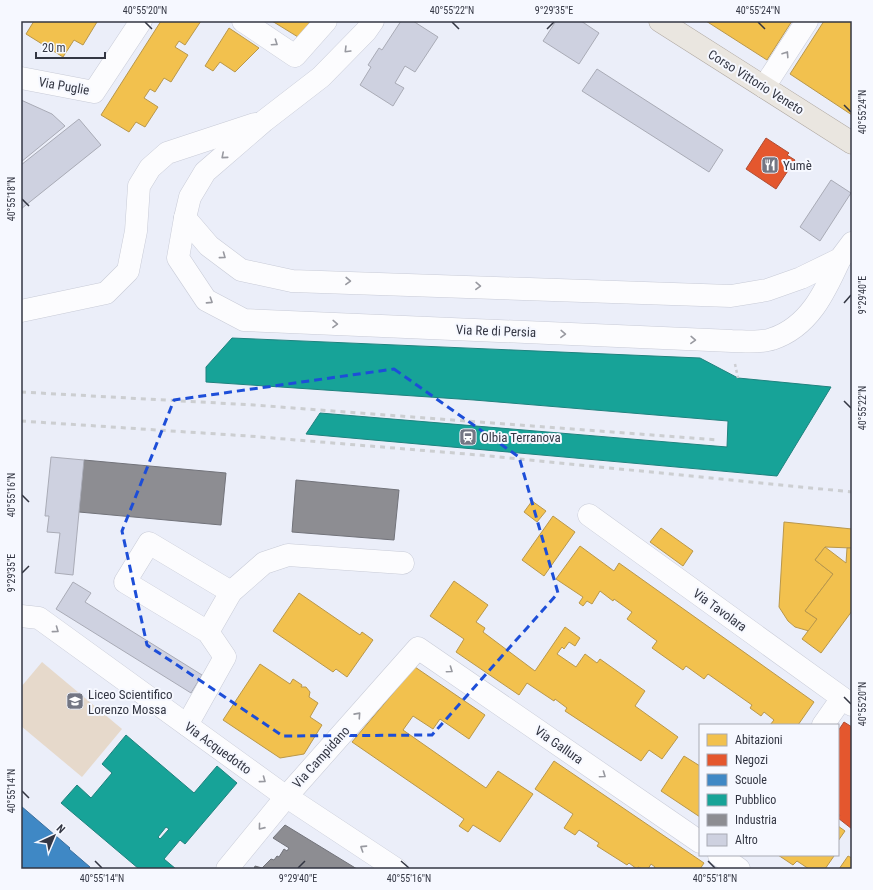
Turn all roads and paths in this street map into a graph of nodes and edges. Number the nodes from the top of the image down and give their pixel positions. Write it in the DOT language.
graph roads {
  1 [pos="141,21"];
  2 [pos="242,21"];
  3 [pos="326,21"];
  4 [pos="373,21"];
  5 [pos="807,21"];
  6 [pos="671,24"];
  7 [pos="21,78"];
  8 [pos="764,87"];
  9 [pos="264,121"];
  10 [pos="852,143"];
  11 [pos="183,146"];
  12 [pos="205,172"];
  13 [pos="185,218"];
  14 [pos="846,251"];
  15 [pos="21,311"];
  16 [pos="589,515"];
  17 [pos="403,563"];
  18 [pos="231,592"];
  19 [pos="21,616"];
  20 [pos="208,632"];
  21 [pos="418,648"];
  22 [pos="847,701"];
  23 [pos="823,724"];
  24 [pos="187,725"];
  25 [pos="286,797"];
  26 [pos="699,841"];
  27 [pos="227,869"];
  28 [pos="396,869"];
  1 -- 7 [label="street, Via Puglie"];
  2 -- 3 [label="street, one-way"];
  4 -- 9 [label="street, Via Re di Persia, one-way"];
  8 -- 5 [label="street, one-way"];
  6 -- 8 [label="main road, Corso Vittorio Veneto"];
  8 -- 10 [label="main road, Corso Vittorio Veneto"];
  9 -- 11 [label="street"];
  9 -- 12 [label="street, Via Re di Persia, one-way"];
  11 -- 12 [label="street"];
  11 -- 15 [label="street"];
  12 -- 13 [label="street, Via Re di Persia"];
  13 -- 14 [label="street, Via Re di Persia, one-way"];
  13 -- 14 [label="street, Via Re di Persia, one-way"];
  16 -- 22 [label="street, Via Tavolara"];
  17 -- 18 [label="street"];
  18 -- 20 [label="street"];
  18 -- 20 [label="street"];
  19 -- 24 [label="street, Via Acquedotto, one-way"];
  20 -- 24 [label="street"];
  25 -- 21 [label="street, Via Campidano, one-way"];
  21 -- 26 [label="street, Via Gallura, one-way"];
  22 -- 23 [label="street"];
  24 -- 25 [label="street, Via Acquedotto, one-way"];
  25 -- 27 [label="street, Via Campidano, one-way"];
  28 -- 25 [label="street, Via Acquedotto, one-way"];
}
